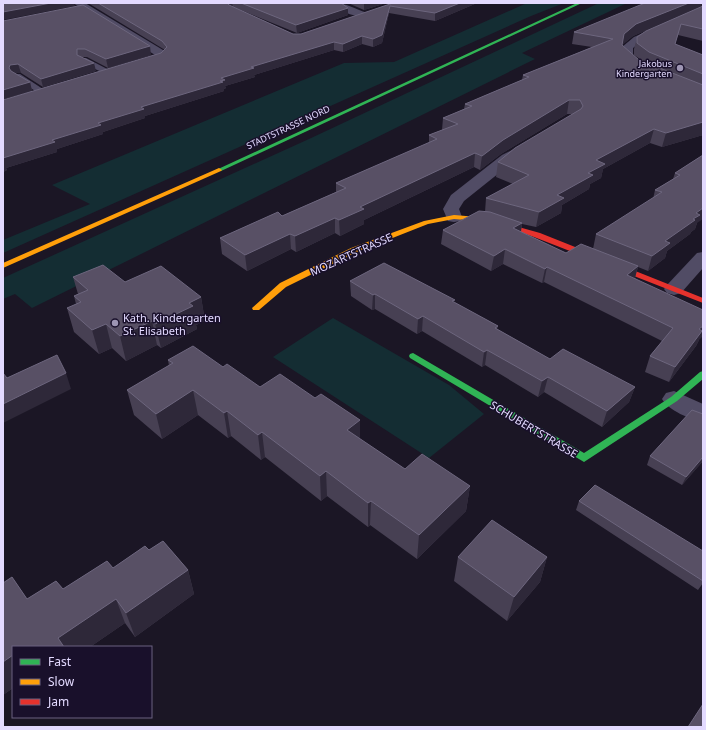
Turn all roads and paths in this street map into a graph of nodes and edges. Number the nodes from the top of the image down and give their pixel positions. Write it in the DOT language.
graph roads {
  1 [pos="338,3"];
  2 [pos="580,3"];
  3 [pos="79,8"];
  4 [pos="703,10"];
  5 [pos="349,20"];
  6 [pos="83,60"];
  7 [pos="111,73"];
  8 [pos="653,74"];
  9 [pos="17,76"];
  10 [pos="97,78"];
  11 [pos="50,91"];
  12 [pos="31,97"];
  13 [pos="533,142"];
  14 [pos="454,217"];
  15 [pos="703,257"];
  16 [pos="3,266"];
  17 [pos="674,288"];
  18 [pos="703,301"];
  19 [pos="256,308"];
  20 [pos="413,356"];
  21 [pos="703,374"];
  22 [pos="674,399"];
  23 [pos="703,414"];
  1 -- 5 [label="street"];
  2 -- 16 [label="main road, STADTSTRASSE NORD"];
  3 -- 7 [label="street"];
  4 -- 8 [label="street"];
  6 -- 7 [label="lane"];
  7 -- 10 [label="street"];
  9 -- 11 [label="lane"];
  11 -- 12 [label="street"];
  13 -- 14 [label="street"];
  14 -- 17 [label="main road, MOZARTSTRASSE"];
  14 -- 19 [label="main road, MOZARTSTRASSE"];
  15 -- 17 [label="street"];
  17 -- 18 [label="main road, MOZARTSTRASSE"];
  20 -- 22 [label="main road, SCHUBERTSTRASSE"];
  21 -- 22 [label="main road, SCHUBERTSTRASSE"];
  22 -- 23 [label="street"];
}
